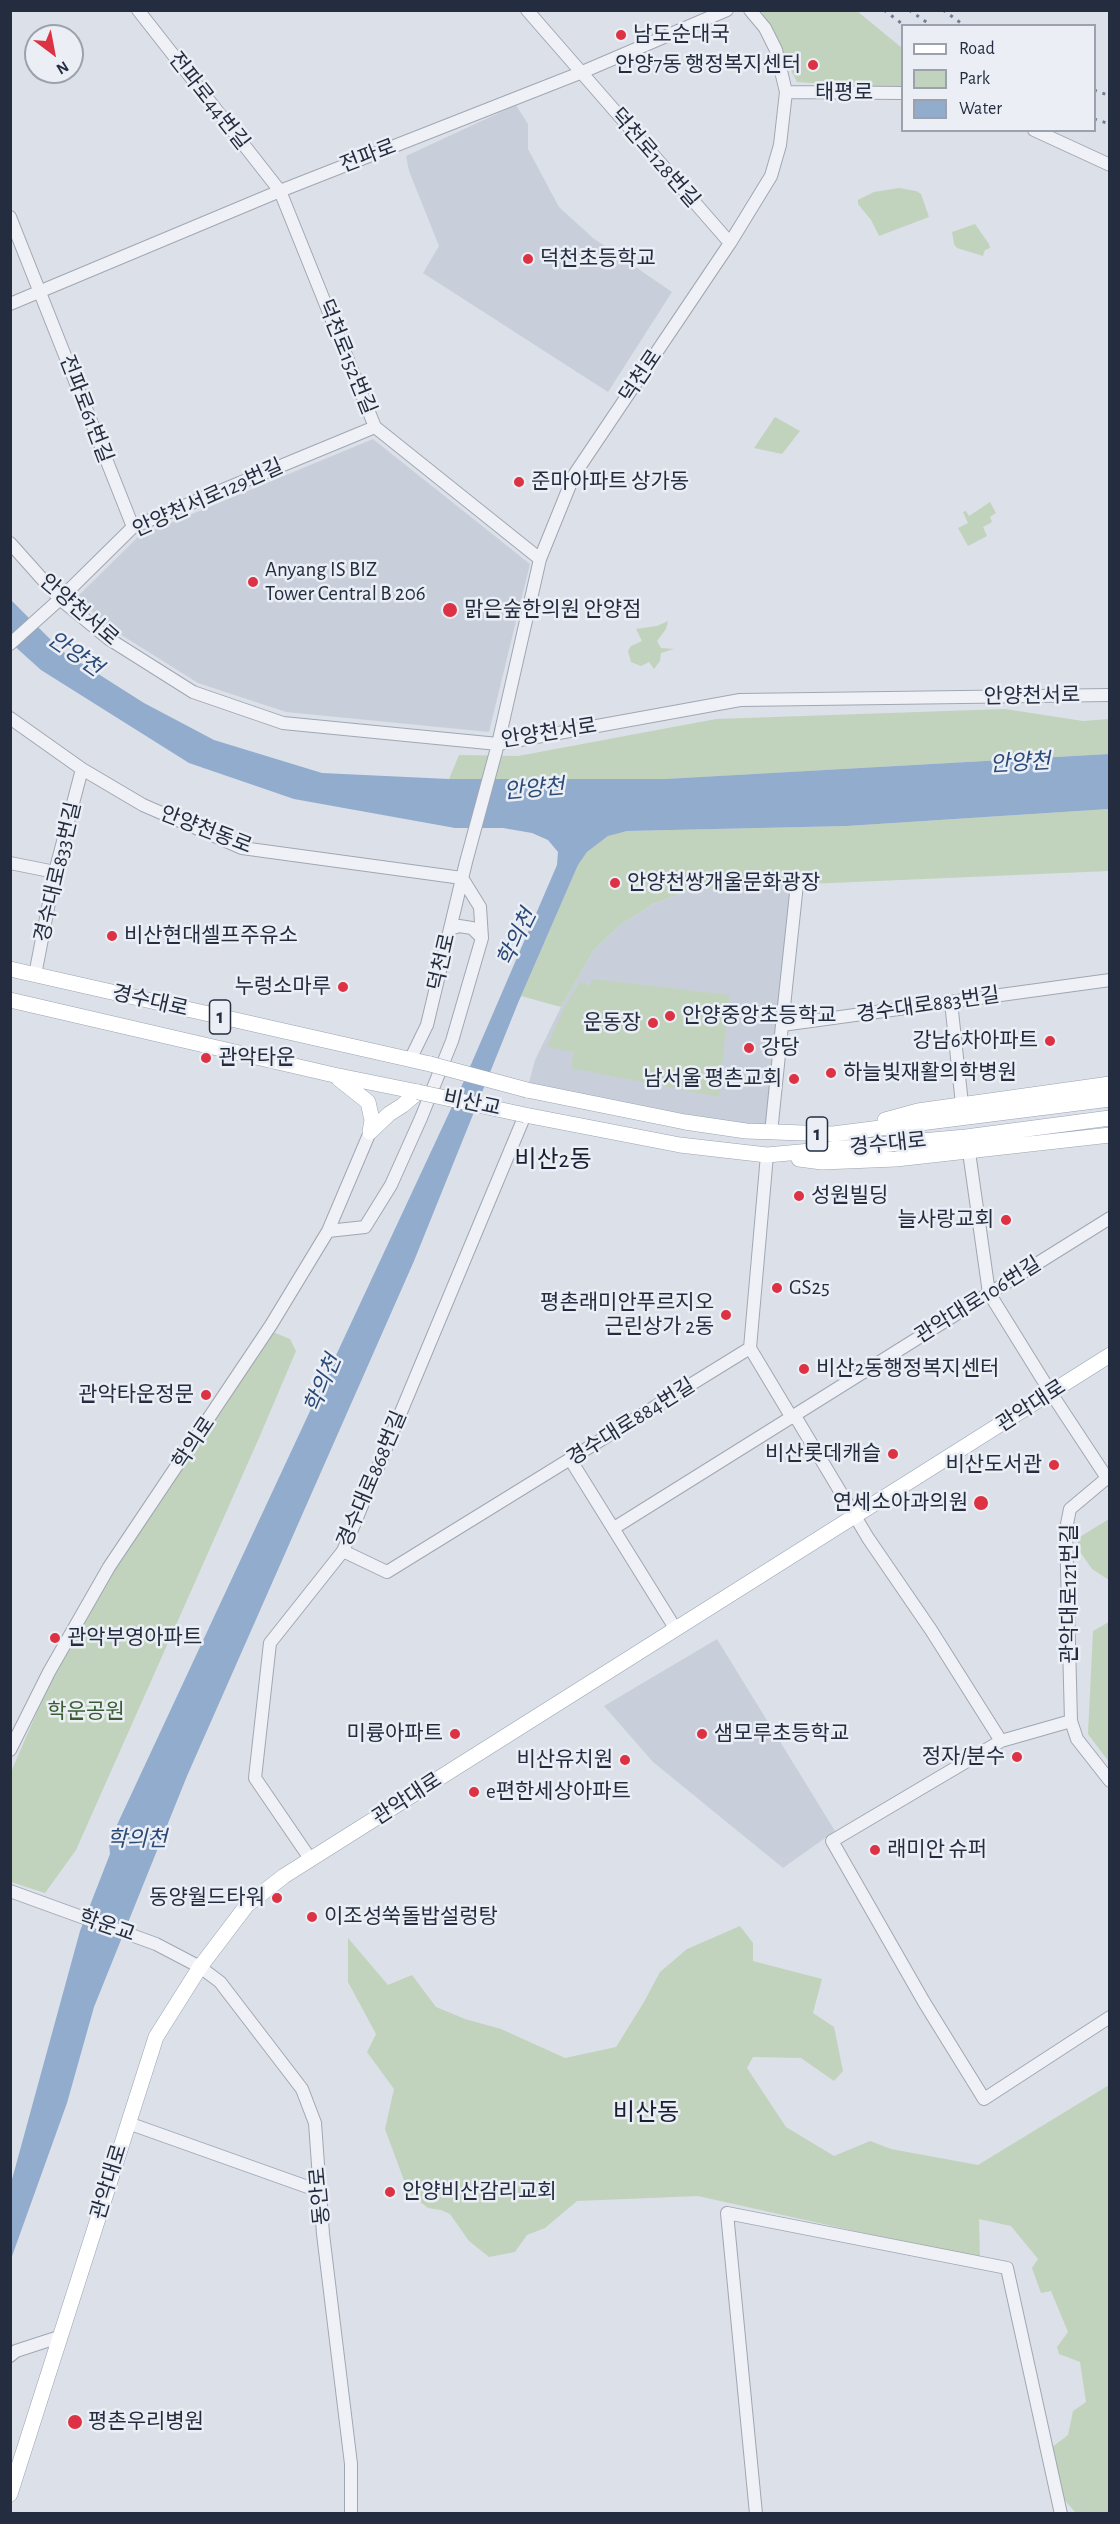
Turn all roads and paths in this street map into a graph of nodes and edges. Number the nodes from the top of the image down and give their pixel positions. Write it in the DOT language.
graph roads {
  1 [pos="138,10"];
  2 [pos="527,10"];
  3 [pos="727,10"];
  4 [pos="750,10"];
  5 [pos="580,73"];
  6 [pos="786,92"];
  7 [pos="901,93"];
  8 [pos="1038,132"];
  9 [pos="1110,165"];
  10 [pos="280,191"];
  11 [pos="10,217"];
  12 [pos="730,243"];
  13 [pos="40,292"];
  14 [pos="10,304"];
  15 [pos="375,427"];
  16 [pos="133,527"];
  17 [pos="10,543"];
  18 [pos="540,560"];
  19 [pos="60,599"];
  20 [pos="10,644"];
  21 [pos="1110,695"];
  22 [pos="10,718"];
  23 [pos="498,744"];
  24 [pos="82,769"];
  25 [pos="10,863"];
  26 [pos="56,872"];
  27 [pos="462,878"];
  28 [pos="797,884"];
  29 [pos="450,929"];
  30 [pos="482,938"];
  31 [pos="10,969"];
  32 [pos="35,975"];
  33 [pos="1110,980"];
  34 [pos="10,1000"];
  35 [pos="951,1002"];
  36 [pos="782,1025"];
  37 [pos="410,1060"];
  38 [pos="430,1064"];
  39 [pos="334,1075"];
  40 [pos="1110,1084"];
  41 [pos="527,1090"];
  42 [pos="418,1092"];
  43 [pos="1110,1099"];
  44 [pos="962,1104"];
  45 [pos="525,1115"];
  46 [pos="1110,1118"];
  47 [pos="370,1132"];
  48 [pos="771,1133"];
  49 [pos="833,1134"];
  50 [pos="1110,1135"];
  51 [pos="969,1152"];
  52 [pos="766,1155"];
  53 [pos="1110,1218"];
  54 [pos="328,1231"];
  55 [pos="989,1293"];
  56 [pos="750,1348"];
  57 [pos="1110,1355"];
  58 [pos="1050,1393"];
  59 [pos="794,1417"];
  60 [pos="570,1459"];
  61 [pos="1108,1477"];
  62 [pos="857,1516"];
  63 [pos="614,1528"];
  64 [pos="343,1551"];
  65 [pos="675,1628"];
  66 [pos="1071,1721"];
  67 [pos="1001,1740"];
  68 [pos="10,1750"];
  69 [pos="1110,1781"];
  70 [pos="310,1860"];
  71 [pos="10,1891"];
  72 [pos="156,1944"];
  73 [pos="200,1967"];
  74 [pos="1110,2017"];
  75 [pos="128,2123"];
  76 [pos="319,2192"];
  77 [pos="59,2337"];
  78 [pos="10,2356"];
  79 [pos="10,2494"];
  80 [pos="351,2514"];
  81 [pos="756,2514"];
  82 [pos="1061,2514"];
  1 -- 10 [label="street, 전파로44번길"];
  2 -- 5 [label="street, 덕천로128번길"];
  3 -- 5 [label="street, 전파로"];
  4 -- 6 [label="street, 덕천로"];
  5 -- 10 [label="street, 전파로"];
  5 -- 12 [label="street, 덕천로128번길"];
  6 -- 7 [label="street, 태평로"];
  6 -- 12 [label="street, 덕천로"];
  8 -- 9 [label="street"];
  10 -- 13 [label="street, 전파로"];
  10 -- 15 [label="street, 덕천로152번길"];
  11 -- 13 [label="street, 전파로61번길"];
  12 -- 18 [label="street, 덕천로"];
  13 -- 14 [label="street, 전파로"];
  13 -- 16 [label="street, 전파로61번길"];
  15 -- 16 [label="street, 안양천서로129번길"];
  15 -- 18 [label="street, 덕천로152번길"];
  16 -- 19 [label="street, 안양천서로129번길"];
  17 -- 19 [label="street, 안양천서로"];
  18 -- 23 [label="street, 덕천로"];
  19 -- 20 [label="street, 안양천서로129번길"];
  19 -- 23 [label="street, 안양천서로"];
  21 -- 23 [label="street, 안양천서로"];
  22 -- 24 [label="street, 안양천동로"];
  23 -- 27 [label="street, 덕천로"];
  24 -- 26 [label="street, 경수대로833번길"];
  24 -- 27 [label="street, 안양천동로"];
  25 -- 26 [label="street"];
  26 -- 32 [label="street, 경수대로833번길"];
  27 -- 29 [label="street, 덕천로"];
  27 -- 30 [label="street"];
  28 -- 36 [label="street"];
  29 -- 30 [label="street"];
  29 -- 37 [label="street, 덕천로"];
  30 -- 54 [label="street"];
  31 -- 32 [label="main road, 경수대로 / 1"];
  32 -- 37 [label="main road, 경수대로 / 1"];
  33 -- 35 [label="street, 경수대로883번길"];
  34 -- 39 [label="main road, 경수대로 / 1"];
  35 -- 36 [label="street, 경수대로883번길"];
  35 -- 44 [label="street"];
  36 -- 48 [label="street"];
  37 -- 38 [label="main road, 경수대로 / 1"];
  38 -- 41 [label="main road, 비산교 / 1, bridge"];
  39 -- 42 [label="main road, 경수대로 / 1"];
  39 -- 47 [label="main road"];
  40 -- 44 [label="main road"];
  41 -- 48 [label="main road, 경수대로 / 1"];
  42 -- 45 [label="main road, 비산교 / 1, bridge"];
  42 -- 47 [label="main road"];
  43 -- 49 [label="main road, 경수대로 / 1"];
  44 -- 49 [label="main road"];
  45 -- 52 [label="main road, 경수대로 / 1"];
  45 -- 64 [label="street, 경수대로868번길"];
  46 -- 52 [label="main road, 경수대로 / 1"];
  47 -- 54 [label="street, 학의로"];
  48 -- 49 [label="main road, 경수대로 / 1"];
  50 -- 51 [label="main road"];
  51 -- 52 [label="main road"];
  51 -- 55 [label="street"];
  52 -- 56 [label="street"];
  53 -- 55 [label="street, 관악대로106번길"];
  54 -- 68 [label="street, 학의로"];
  55 -- 58 [label="street, 관악대로121번길"];
  55 -- 59 [label="street, 관악대로106번길"];
  56 -- 59 [label="street"];
  56 -- 60 [label="street, 경수대로884번길"];
  57 -- 58 [label="main road, 관악대로"];
  58 -- 61 [label="street, 관악대로121번길"];
  58 -- 62 [label="main road, 관악대로"];
  59 -- 62 [label="street"];
  59 -- 63 [label="street, 관악대로106번길"];
  60 -- 63 [label="street"];
  60 -- 64 [label="street, 경수대로884번길"];
  61 -- 66 [label="street, 관악대로121번길"];
  62 -- 65 [label="main road, 관악대로"];
  62 -- 67 [label="street"];
  63 -- 65 [label="street"];
  64 -- 70 [label="street, 경수대로868번길"];
  65 -- 70 [label="main road, 관악대로"];
  66 -- 67 [label="street"];
  66 -- 69 [label="street, 관악대로121번길"];
  67 -- 74 [label="street"];
  70 -- 73 [label="main road, 관악대로"];
  71 -- 72 [label="street, 학운교"];
  72 -- 73 [label="street, 동안로"];
  73 -- 75 [label="main road, 관악대로"];
  73 -- 76 [label="street, 동안로"];
  75 -- 76 [label="street"];
  75 -- 77 [label="main road, 관악대로"];
  76 -- 80 [label="street, 동안로"];
  77 -- 78 [label="street"];
  77 -- 79 [label="main road, 관악대로"];
  81 -- 82 [label="street"];
}
